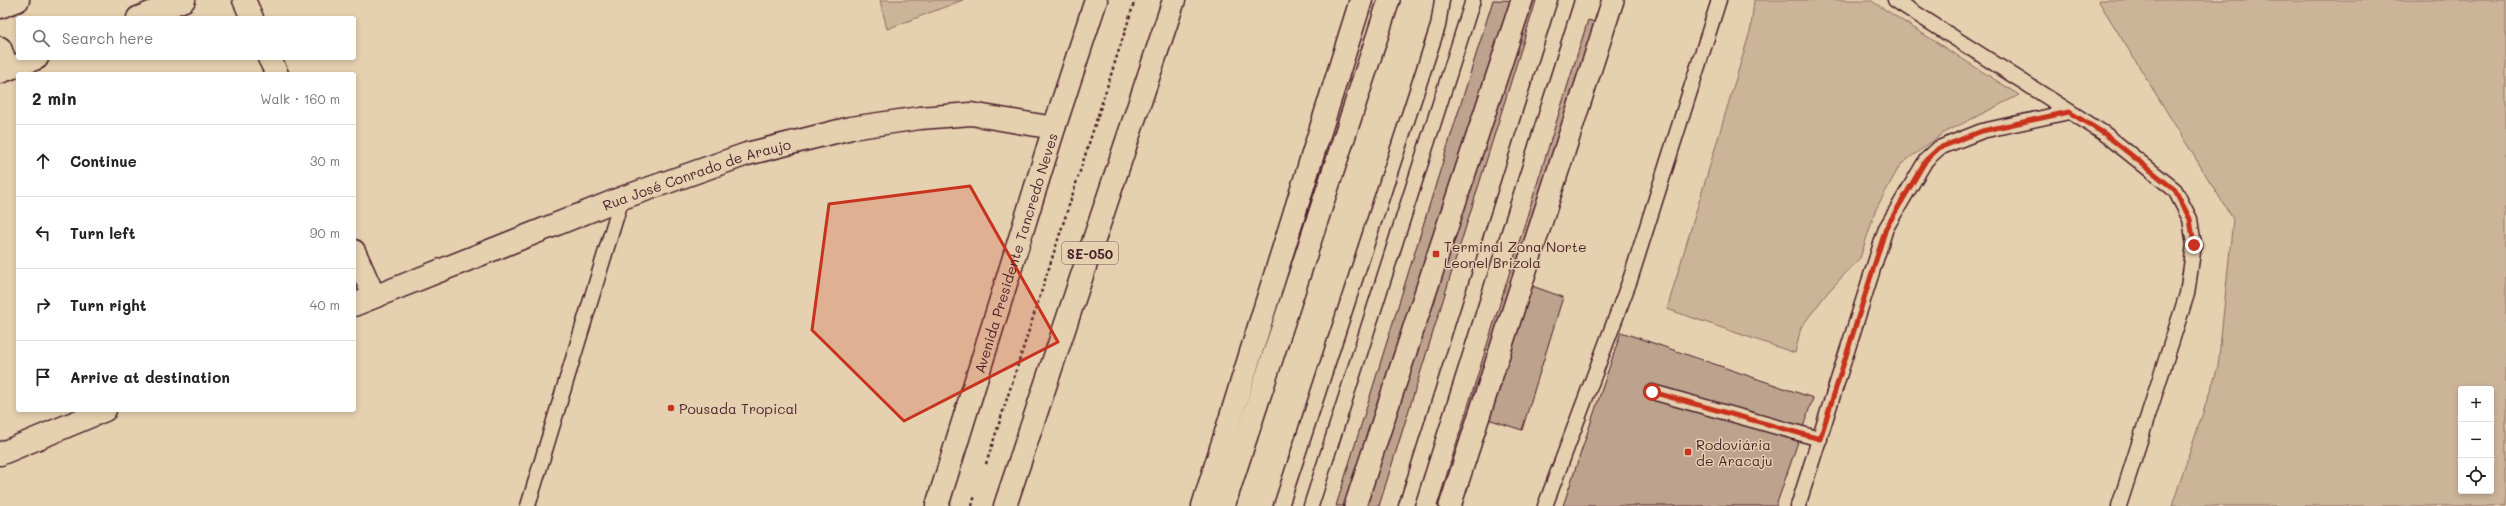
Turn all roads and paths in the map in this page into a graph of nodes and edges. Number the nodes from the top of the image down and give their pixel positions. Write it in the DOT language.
graph roads {
  1 [pos="18,0"];
  2 [pos="184,0"];
  3 [pos="244,0"];
  4 [pos="1096,0"];
  5 [pos="1135,0"];
  6 [pos="1174,0"];
  7 [pos="1360,0"];
  8 [pos="1389,0"];
  9 [pos="1442,0"];
  10 [pos="1473,0"];
  11 [pos="1522,0"];
  12 [pos="1566,0"];
  13 [pos="1613,0"];
  14 [pos="1719,0"];
  15 [pos="1896,0"];
  16 [pos="0,7"];
  17 [pos="143,16"];
  18 [pos="251,16"];
  19 [pos="0,48"];
  20 [pos="32,60"];
  21 [pos="271,60"];
  22 [pos="4,71"];
  23 [pos="275,72"];
  24 [pos="2069,112"];
  25 [pos="1054,128"];
  26 [pos="622,198"];
  27 [pos="356,256"];
  28 [pos="374,296"];
  29 [pos="356,303"];
  30 [pos="1652,392"];
  31 [pos="100,412"];
  32 [pos="1820,439"];
  33 [pos="0,454"];
  34 [pos="984,469"];
  35 [pos="976,491"];
  36 [pos="528,506"];
  37 [pos="937,506"];
  38 [pos="972,506"];
  39 [pos="1005,506"];
  40 [pos="1203,506"];
  41 [pos="1224,506"];
  42 [pos="1281,506"];
  43 [pos="1311,506"];
  44 [pos="1355,506"];
  45 [pos="1406,506"];
  46 [pos="1450,506"];
  47 [pos="1545,506"];
  48 [pos="1798,506"];
  49 [pos="2119,506"];
  1 -- 16 [label="street"];
  2 -- 17 [label="street"];
  3 -- 18 [label="street"];
  4 -- 25 [label="street, Avenida Presidente Tancredo Neves"];
  5 -- 34 [label="path"];
  6 -- 39 [label="street, SE-050"];
  7 -- 40 [label="street"];
  8 -- 41 [label="street"];
  9 -- 42 [label="lane"];
  10 -- 43 [label="lane"];
  11 -- 44 [label="street"];
  12 -- 45 [label="lane"];
  13 -- 46 [label="street"];
  14 -- 47 [label="lane"];
  15 -- 24 [label="lane"];
  19 -- 22 [label="street"];
  20 -- 22 [label="street"];
  21 -- 23 [label="street"];
  24 -- 32 [label="lane"];
  24 -- 49 [label="lane"];
  25 -- 26 [label="street, Rua José Conrado de Araujo"];
  25 -- 37 [label="street, Avenida Presidente Tancredo Neves"];
  26 -- 28 [label="street, Rua José Conrado de Araujo"];
  26 -- 36 [label="lane"];
  27 -- 28 [label="street"];
  28 -- 29 [label="street, Rua José Conrado de Araujo"];
  30 -- 32 [label="lane"];
  31 -- 33 [label="street"];
  32 -- 48 [label="lane"];
  35 -- 38 [label="path"];
}
